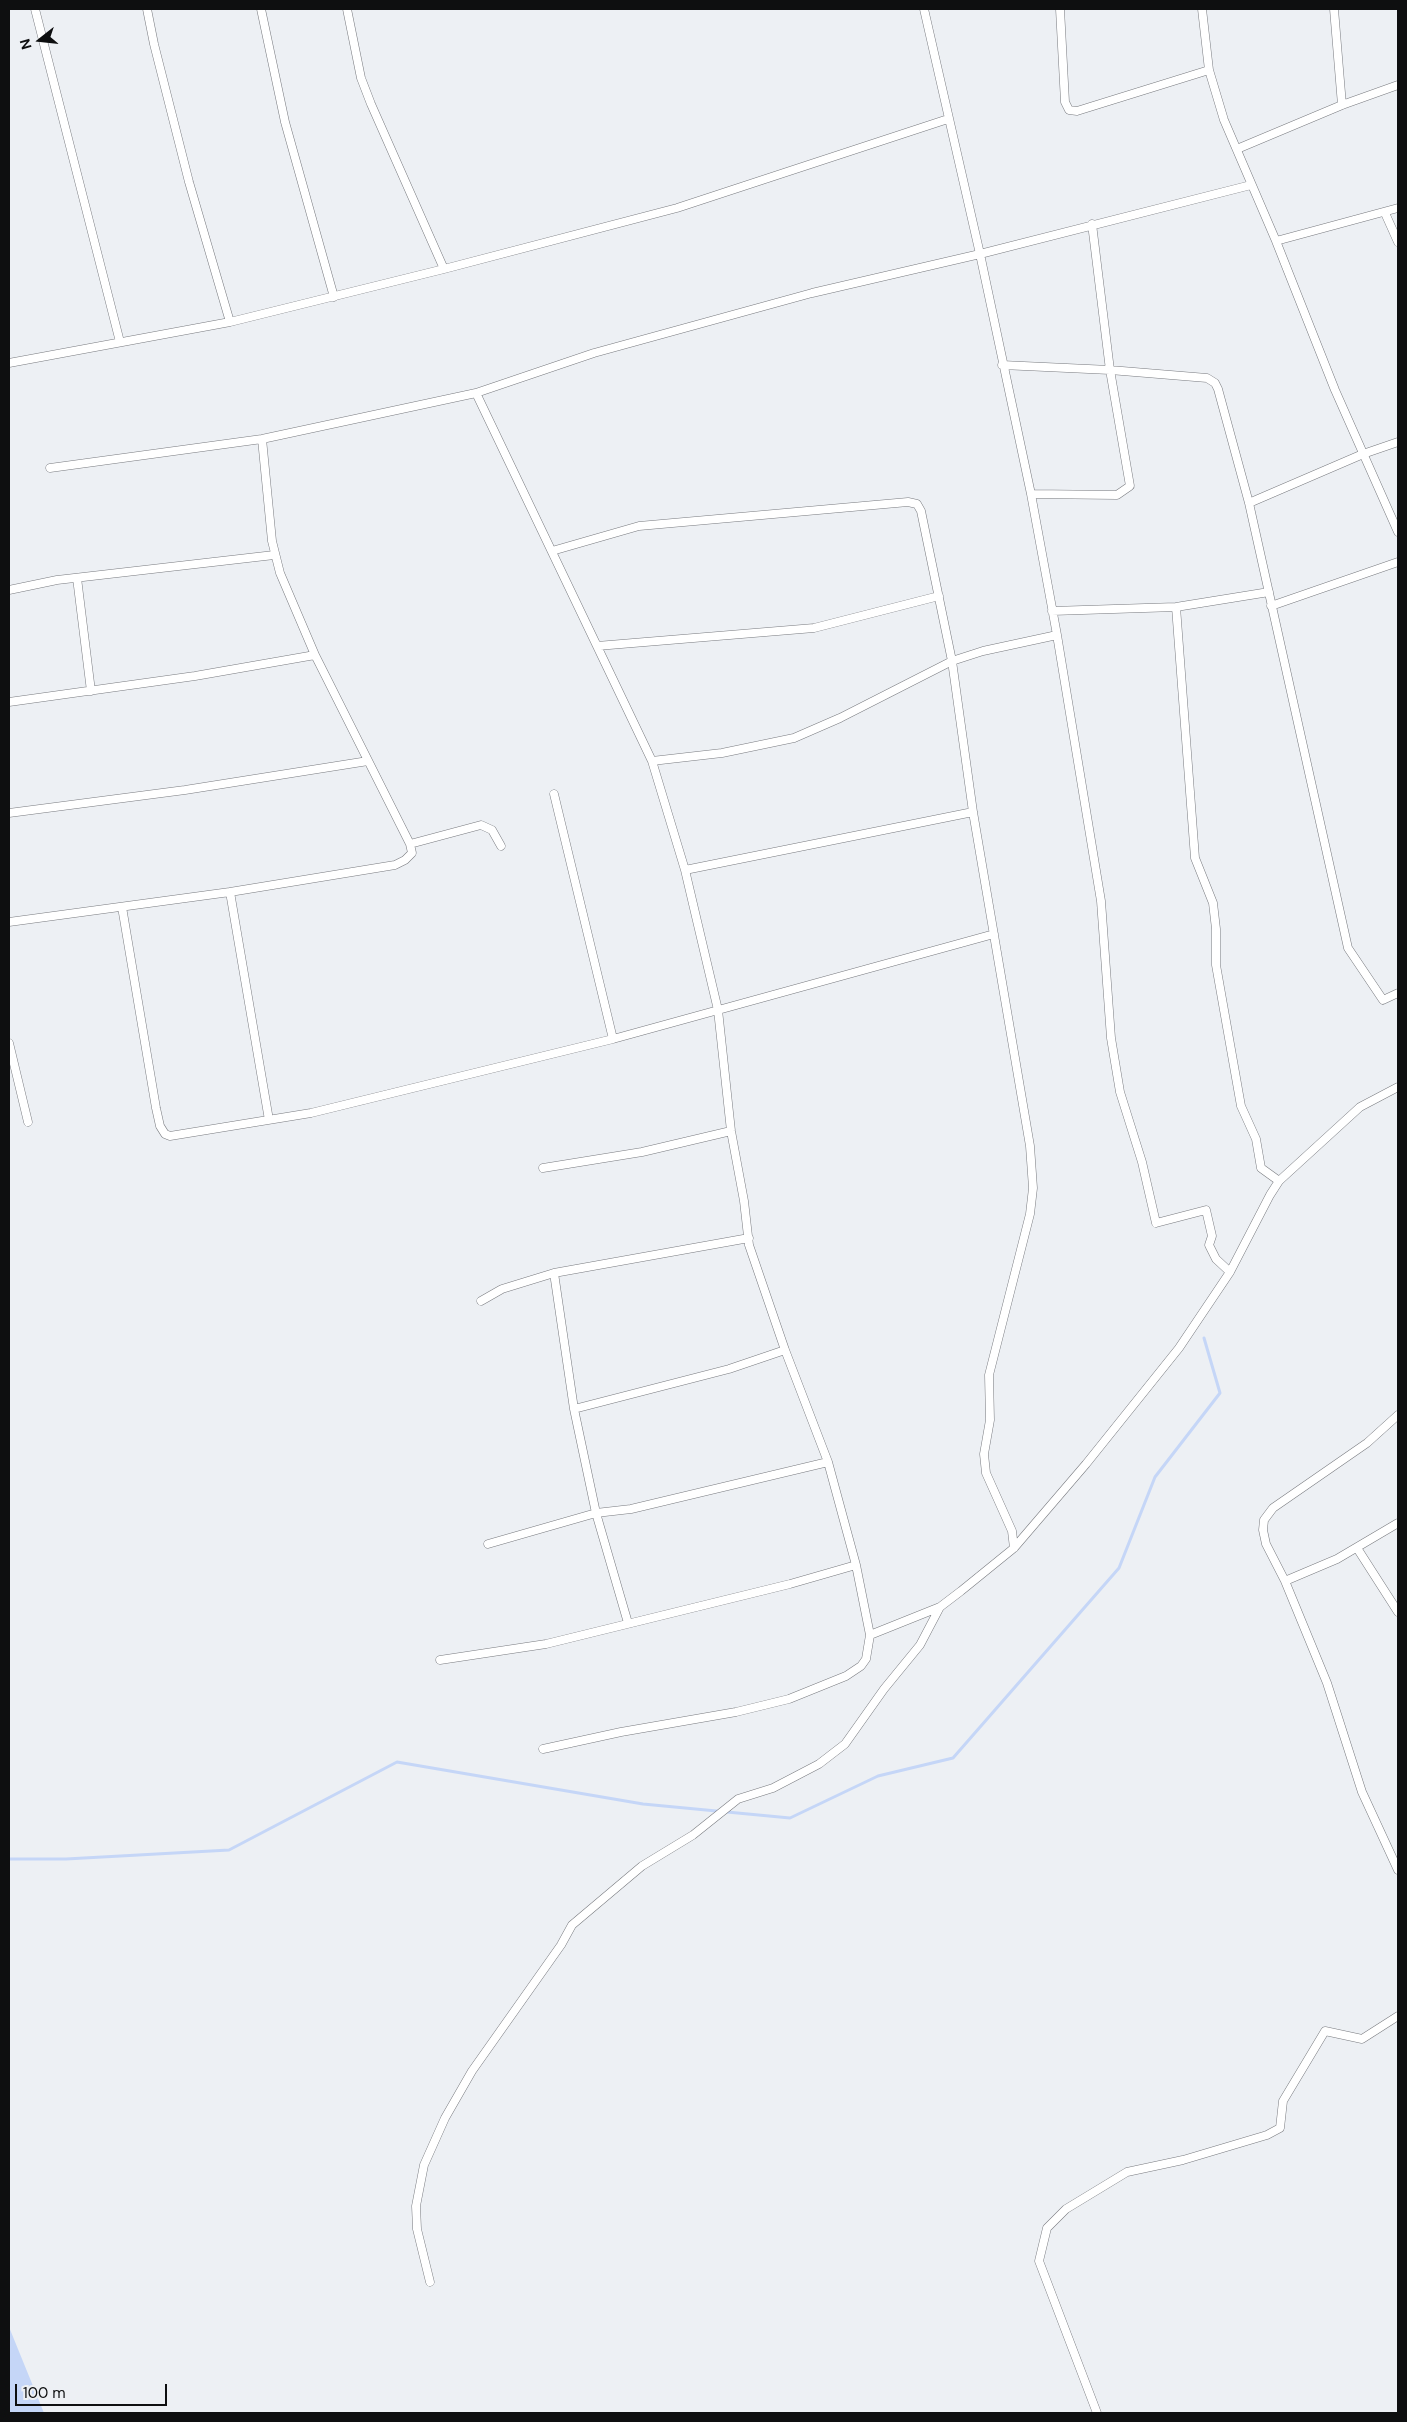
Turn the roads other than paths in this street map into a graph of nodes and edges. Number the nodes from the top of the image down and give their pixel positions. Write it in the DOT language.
graph roads {
  1 [pos="35,9"];
  2 [pos="148,9"];
  3 [pos="261,9"];
  4 [pos="347,9"];
  5 [pos="924,9"];
  6 [pos="1060,9"];
  7 [pos="1202,9"];
  8 [pos="1334,9"];
  9 [pos="1209,70"];
  10 [pos="1398,85"];
  11 [pos="1342,105"];
  12 [pos="948,120"];
  13 [pos="1238,150"];
  14 [pos="1251,185"];
  15 [pos="1398,208"];
  16 [pos="1385,213"];
  17 [pos="1092,224"];
  18 [pos="1276,241"];
  19 [pos="1398,242"];
  20 [pos="980,254"];
  21 [pos="444,269"];
  22 [pos="334,297"];
  23 [pos="230,322"];
  24 [pos="120,342"];
  25 [pos="9,363"];
  26 [pos="1002,365"];
  27 [pos="1110,370"];
  28 [pos="476,393"];
  29 [pos="262,439"];
  30 [pos="1398,442"];
  31 [pos="1363,454"];
  32 [pos="50,468"];
  33 [pos="1031,494"];
  34 [pos="1249,503"];
  35 [pos="1398,532"];
  36 [pos="552,551"];
  37 [pos="274,555"];
  38 [pos="1398,562"];
  39 [pos="77,578"];
  40 [pos="9,590"];
  41 [pos="1269,592"];
  42 [pos="939,596"];
  43 [pos="1271,606"];
  44 [pos="1176,608"];
  45 [pos="1052,611"];
  46 [pos="1057,635"];
  47 [pos="597,646"];
  48 [pos="316,655"];
  49 [pos="952,661"];
  50 [pos="91,691"];
  51 [pos="9,702"];
  52 [pos="368,761"];
  53 [pos="652,761"];
  54 [pos="554,794"];
  55 [pos="973,812"];
  56 [pos="9,813"];
  57 [pos="410,844"];
  58 [pos="501,846"];
  59 [pos="685,870"];
  60 [pos="230,892"];
  61 [pos="122,908"];
  62 [pos="9,922"];
  63 [pos="994,934"];
  64 [pos="1398,993"];
  65 [pos="718,1010"];
  66 [pos="613,1039"];
  67 [pos="9,1043"];
  68 [pos="1398,1087"];
  69 [pos="269,1120"];
  70 [pos="28,1122"];
  71 [pos="731,1131"];
  72 [pos="543,1168"];
  73 [pos="1279,1181"];
  74 [pos="748,1238"];
  75 [pos="1230,1272"];
  76 [pos="554,1274"];
  77 [pos="481,1301"];
  78 [pos="785,1350"];
  79 [pos="574,1409"];
  80 [pos="1398,1415"];
  81 [pos="828,1462"];
  82 [pos="596,1513"];
  83 [pos="1398,1523"];
  84 [pos="488,1544"];
  85 [pos="1014,1548"];
  86 [pos="1357,1548"];
  87 [pos="856,1565"];
  88 [pos="1285,1581"];
  89 [pos="940,1607"];
  90 [pos="1398,1612"];
  91 [pos="628,1623"];
  92 [pos="870,1635"];
  93 [pos="440,1660"];
  94 [pos="543,1750"];
  95 [pos="1398,1870"];
  96 [pos="1398,2016"];
  97 [pos="430,2282"];
  98 [pos="1097,2413"];
  1 -- 24 [label="street"];
  2 -- 23 [label="street"];
  3 -- 22 [label="street"];
  4 -- 21 [label="street"];
  5 -- 12 [label="street"];
  6 -- 9 [label="street"];
  7 -- 9 [label="street"];
  8 -- 11 [label="street"];
  9 -- 13 [label="street"];
  10 -- 11 [label="street"];
  11 -- 13 [label="street"];
  12 -- 20 [label="street"];
  12 -- 21 [label="street"];
  13 -- 14 [label="street"];
  14 -- 17 [label="street"];
  14 -- 18 [label="street"];
  15 -- 16 [label="street"];
  16 -- 18 [label="street"];
  16 -- 19 [label="street"];
  17 -- 20 [label="street"];
  17 -- 27 [label="street"];
  18 -- 31 [label="street"];
  20 -- 26 [label="street"];
  20 -- 28 [label="street"];
  21 -- 22 [label="street"];
  22 -- 23 [label="street"];
  23 -- 24 [label="street"];
  24 -- 25 [label="street"];
  26 -- 27 [label="street"];
  26 -- 33 [label="street"];
  27 -- 33 [label="street"];
  27 -- 34 [label="street"];
  28 -- 29 [label="street"];
  28 -- 36 [label="street"];
  29 -- 32 [label="street"];
  29 -- 37 [label="street"];
  30 -- 31 [label="street"];
  31 -- 34 [label="street"];
  31 -- 35 [label="street"];
  33 -- 45 [label="street"];
  34 -- 41 [label="street"];
  36 -- 42 [label="street"];
  36 -- 47 [label="street"];
  37 -- 39 [label="street"];
  37 -- 48 [label="street"];
  38 -- 43 [label="street"];
  39 -- 40 [label="street"];
  39 -- 50 [label="street"];
  41 -- 43 [label="street"];
  41 -- 44 [label="street"];
  42 -- 47 [label="street"];
  42 -- 49 [label="street"];
  43 -- 64 [label="street"];
  44 -- 45 [label="street"];
  44 -- 73 [label="street"];
  45 -- 46 [label="street"];
  46 -- 49 [label="street"];
  46 -- 75 [label="street"];
  47 -- 53 [label="street"];
  48 -- 50 [label="street"];
  48 -- 52 [label="street"];
  49 -- 53 [label="street"];
  49 -- 55 [label="street"];
  50 -- 51 [label="street"];
  52 -- 56 [label="street"];
  52 -- 57 [label="street"];
  53 -- 59 [label="street"];
  54 -- 66 [label="street"];
  55 -- 59 [label="street"];
  55 -- 63 [label="street"];
  57 -- 58 [label="street"];
  57 -- 60 [label="street"];
  59 -- 65 [label="street"];
  60 -- 61 [label="street"];
  60 -- 69 [label="street"];
  61 -- 62 [label="street"];
  61 -- 69 [label="street"];
  63 -- 65 [label="street"];
  63 -- 85 [label="street"];
  65 -- 66 [label="street"];
  65 -- 71 [label="street"];
  66 -- 69 [label="street"];
  67 -- 70 [label="street"];
  68 -- 73 [label="street"];
  71 -- 72 [label="street"];
  71 -- 74 [label="street"];
  73 -- 75 [label="street"];
  74 -- 76 [label="street"];
  74 -- 78 [label="street"];
  75 -- 85 [label="street"];
  76 -- 77 [label="street"];
  76 -- 79 [label="street"];
  78 -- 79 [label="street"];
  78 -- 81 [label="street"];
  79 -- 82 [label="street"];
  80 -- 88 [label="street"];
  81 -- 82 [label="street"];
  81 -- 87 [label="street"];
  82 -- 84 [label="street"];
  82 -- 91 [label="street"];
  83 -- 86 [label="street"];
  85 -- 89 [label="street"];
  86 -- 88 [label="street"];
  86 -- 90 [label="street"];
  87 -- 91 [label="street"];
  87 -- 92 [label="street"];
  88 -- 95 [label="street"];
  89 -- 92 [label="street"];
  89 -- 97 [label="street"];
  91 -- 93 [label="street"];
  92 -- 94 [label="street"];
  96 -- 98 [label="street"];
}
